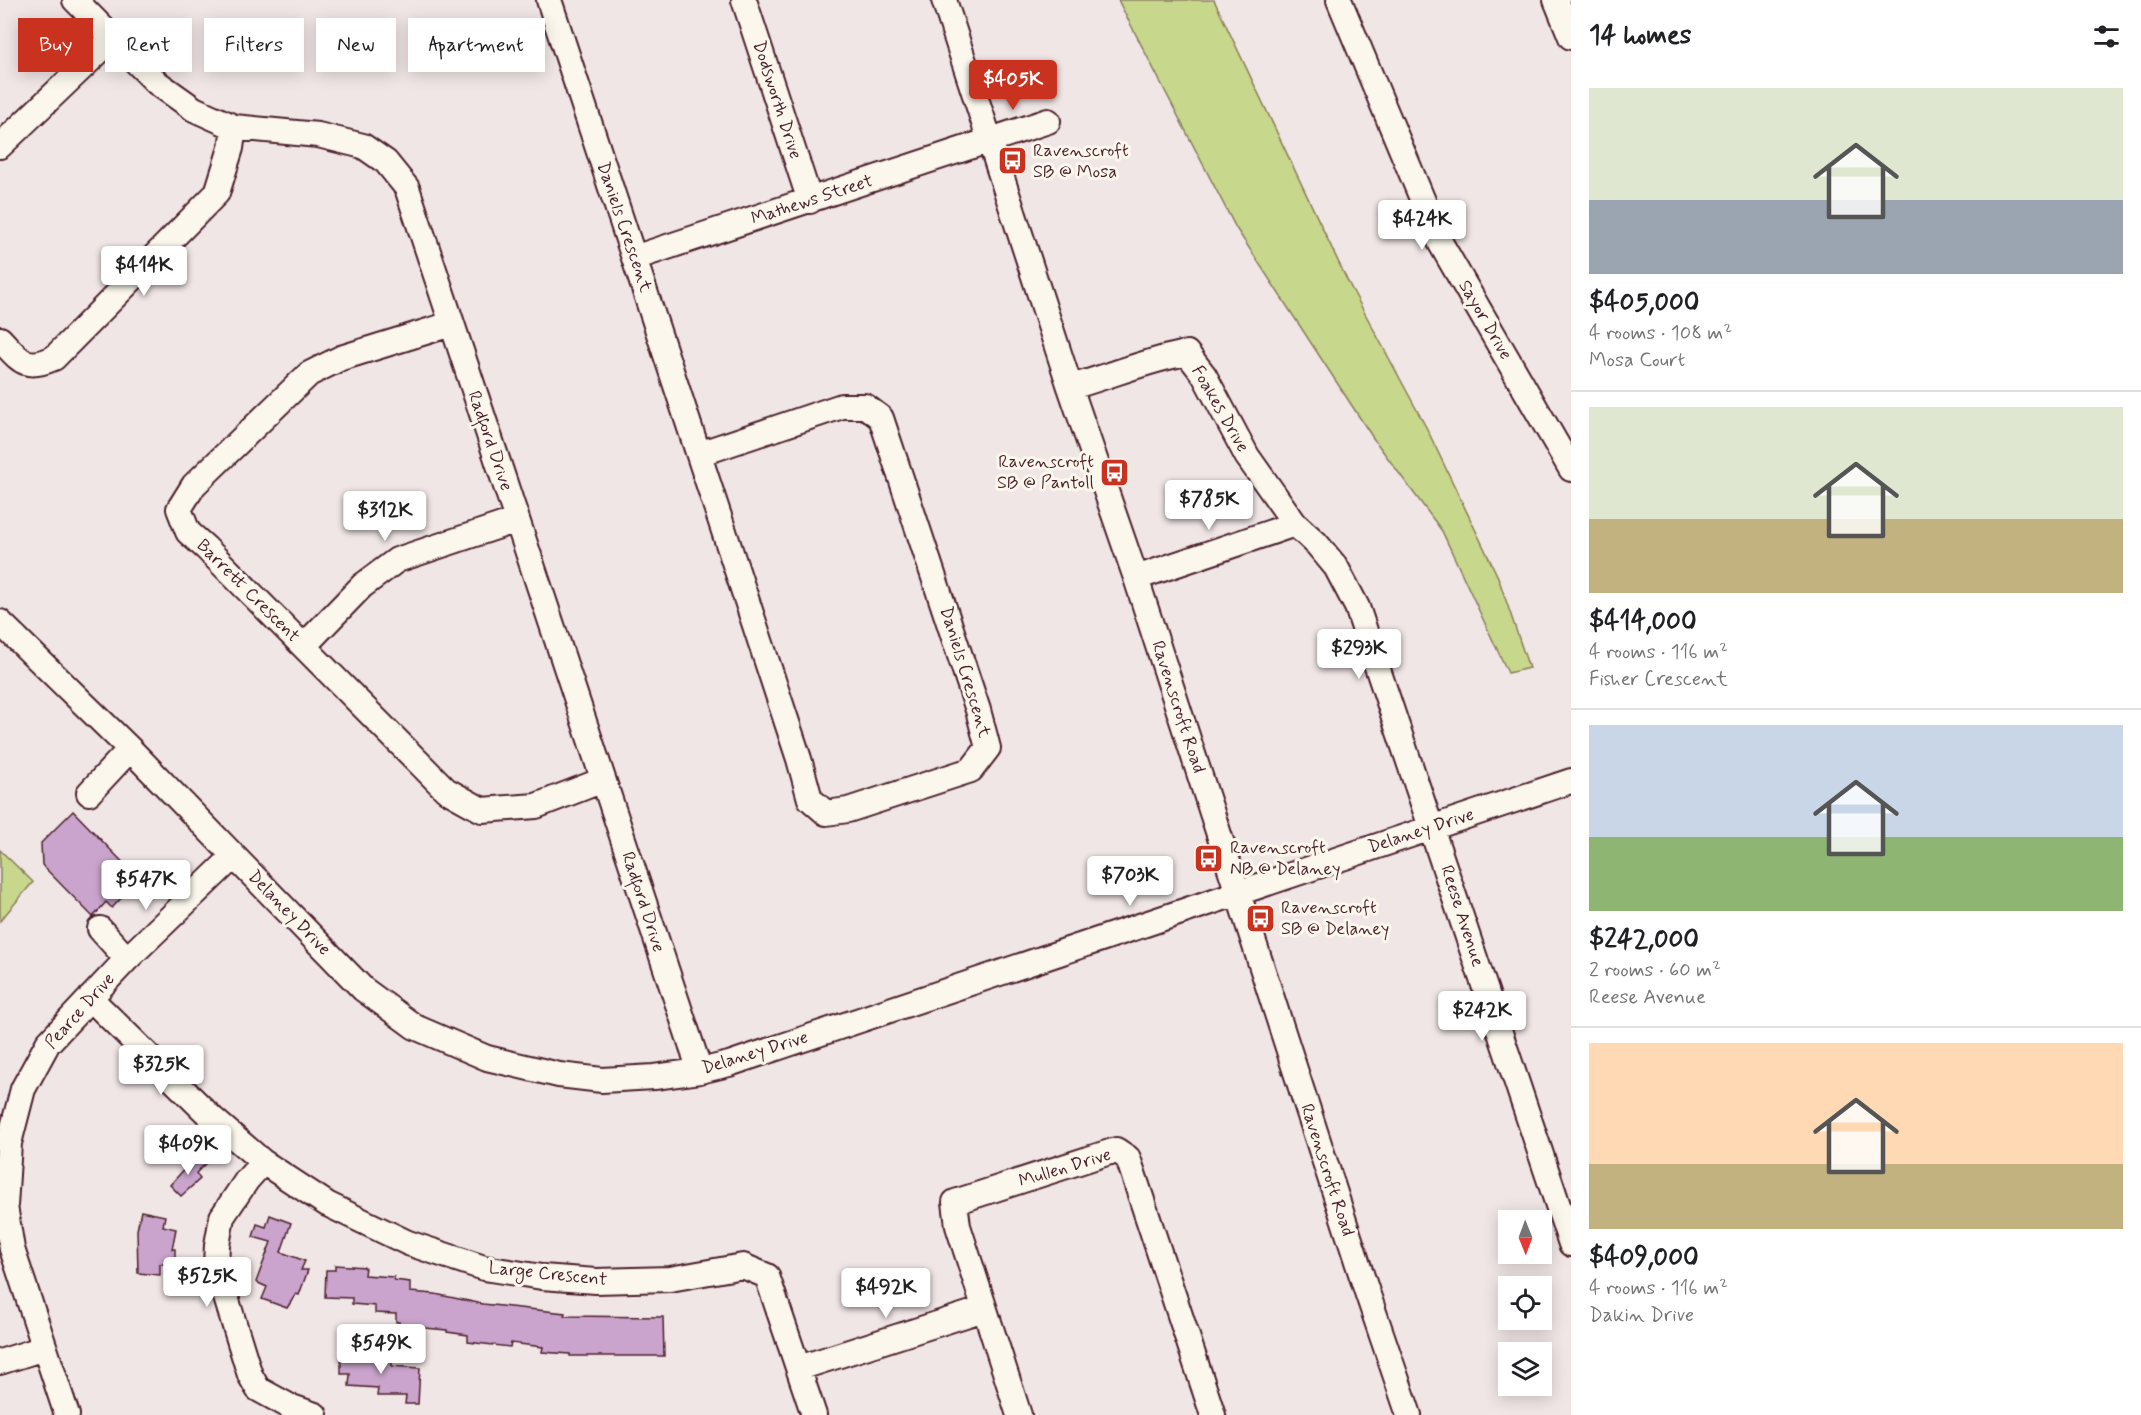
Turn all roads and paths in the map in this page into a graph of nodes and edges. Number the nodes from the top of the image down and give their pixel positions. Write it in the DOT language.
graph roads {
  1 [pos="75,0"];
  2 [pos="549,0"];
  3 [pos="744,0"];
  4 [pos="944,0"];
  5 [pos="1339,0"];
  6 [pos="1556,0"];
  7 [pos="105,32"];
  8 [pos="1571,37"];
  9 [pos="105,46"];
  10 [pos="146,72"];
  11 [pos="1048,121"];
  12 [pos="234,127"];
  13 [pos="990,141"];
  14 [pos="0,146"];
  15 [pos="810,201"];
  16 [pos="634,258"];
  17 [pos="451,324"];
  18 [pos="0,339"];
  19 [pos="1070,387"];
  20 [pos="699,454"];
  21 [pos="1571,469"];
  22 [pos="517,520"];
  23 [pos="1295,524"];
  24 [pos="1136,578"];
  25 [pos="0,622"];
  26 [pos="303,646"];
  27 [pos="130,749"];
  28 [pos="603,780"];
  29 [pos="1571,781"];
  30 [pos="89,793"];
  31 [pos="1432,827"];
  32 [pos="234,856"];
  33 [pos="1238,892"];
  34 [pos="100,929"];
  35 [pos="127,959"];
  36 [pos="90,998"];
  37 [pos="700,1071"];
  38 [pos="263,1162"];
  39 [pos="1571,1244"];
  40 [pos="984,1309"];
  41 [pos="44,1348"];
  42 [pos="0,1362"];
  43 [pos="799,1368"];
  44 [pos="67,1415"];
  45 [pos="315,1415"];
  46 [pos="814,1415"];
  47 [pos="1019,1415"];
  48 [pos="1213,1415"];
  49 [pos="1409,1415"];
  1 -- 7 [label="street, Radford Drive"];
  2 -- 16 [label="street, Daniels Crescent"];
  3 -- 15 [label="street, Dodsworth Drive"];
  4 -- 13 [label="street, Ravenscroft Road"];
  5 -- 21 [label="street, Sayor Drive"];
  6 -- 8 [label="street"];
  9 -- 14 [label="street"];
  10 -- 12 [label="street, Radford Drive"];
  11 -- 13 [label="street, Mathews Street"];
  12 -- 17 [label="street, Radford Drive"];
  12 -- 18 [label="street"];
  13 -- 15 [label="street, Mathews Street"];
  13 -- 19 [label="street, Ravenscroft Road"];
  15 -- 16 [label="street, Mathews Street"];
  16 -- 20 [label="street, Daniels Crescent"];
  17 -- 22 [label="street, Radford Drive"];
  17 -- 26 [label="street, Barrett Crescent"];
  19 -- 23 [label="street, Foakes Drive"];
  19 -- 24 [label="street, Ravenscroft Road"];
  20 -- 20 [label="street, Daniels Crescent"];
  22 -- 26 [label="street"];
  22 -- 28 [label="street, Radford Drive"];
  23 -- 24 [label="street"];
  23 -- 31 [label="street, Foakes Drive"];
  24 -- 33 [label="street, Ravenscroft Road"];
  25 -- 27 [label="street, Delaney Drive"];
  26 -- 28 [label="street, Barrett Crescent"];
  27 -- 30 [label="street"];
  27 -- 32 [label="street, Delaney Drive"];
  28 -- 37 [label="street, Radford Drive"];
  29 -- 31 [label="street, Delaney Drive"];
  31 -- 33 [label="street, Delaney Drive"];
  31 -- 39 [label="street, Reese Avenue"];
  32 -- 35 [label="street, Pearce Drive"];
  32 -- 37 [label="street, Delaney Drive"];
  33 -- 37 [label="street, Delaney Drive"];
  33 -- 49 [label="street, Ravenscroft Road"];
  34 -- 35 [label="street"];
  35 -- 36 [label="street, Pearce Drive"];
  36 -- 38 [label="street, Large Crescent"];
  36 -- 41 [label="street, Pearce Drive"];
  38 -- 43 [label="street, Large Crescent"];
  38 -- 45 [label="street"];
  40 -- 43 [label="street"];
  40 -- 47 [label="street, Mullen Drive"];
  40 -- 48 [label="street, Mullen Drive"];
  41 -- 42 [label="street"];
  41 -- 44 [label="street, Pearce Drive"];
  43 -- 46 [label="street, Large Crescent"];
}
